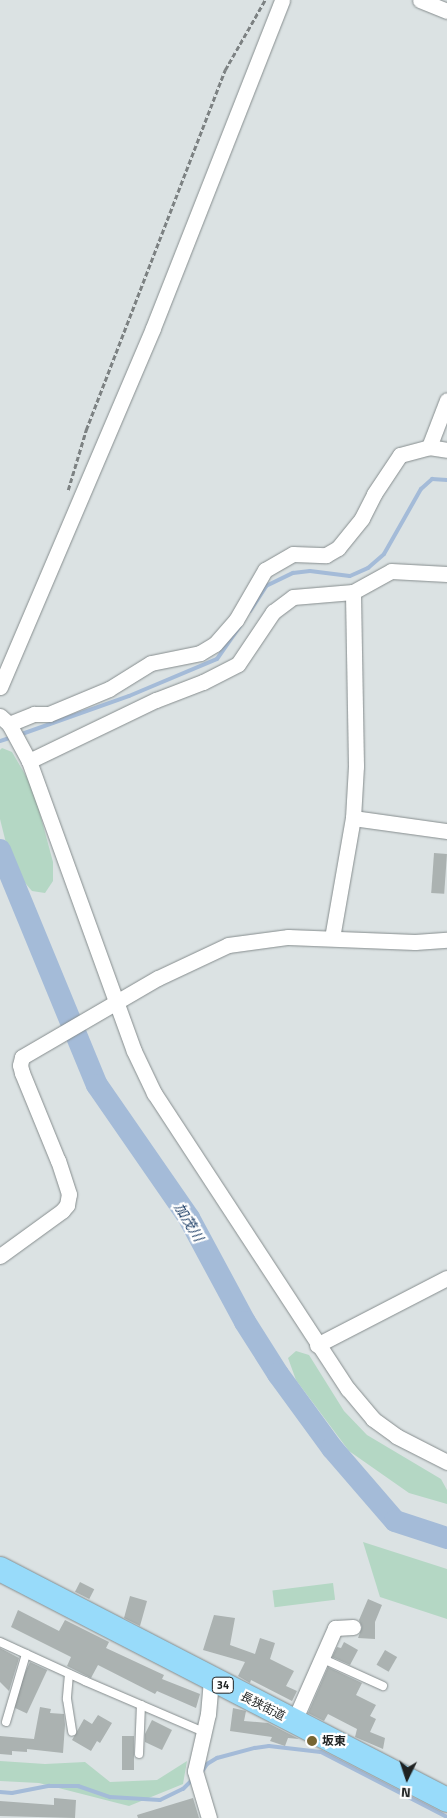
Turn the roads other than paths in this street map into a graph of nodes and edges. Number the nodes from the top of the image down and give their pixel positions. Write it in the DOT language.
graph roads {
  1 [pos="282,0"];
  2 [pos="420,0"];
  3 [pos="447,11"];
  4 [pos="447,400"];
  5 [pos="429,446"];
  6 [pos="447,450"];
  7 [pos="447,574"];
  8 [pos="353,592"];
  9 [pos="0,687"];
  10 [pos="7,724"];
  11 [pos="29,761"];
  12 [pos="353,818"];
  13 [pos="447,831"];
  14 [pos="332,938"];
  15 [pos="447,940"];
  16 [pos="116,1003"];
  17 [pos="0,1256"];
  18 [pos="447,1278"];
  19 [pos="317,1345"];
  20 [pos="447,1462"];
  21 [pos="0,1569"];
  22 [pos="353,1627"];
  23 [pos="0,1642"];
  24 [pos="26,1654"];
  25 [pos="321,1658"];
  26 [pos="68,1674"];
  27 [pos="211,1679"];
  28 [pos="383,1686"];
  29 [pos="141,1705"];
  30 [pos="294,1721"];
  31 [pos="6,1722"];
  32 [pos="72,1732"];
  33 [pos="204,1732"];
  34 [pos="139,1754"];
  35 [pos="447,1799"];
  36 [pos="209,1818"];
  1 -- 9 [label="street"];
  2 -- 3 [label="street"];
  4 -- 5 [label="street"];
  5 -- 6 [label="street"];
  5 -- 10 [label="street"];
  7 -- 8 [label="street"];
  8 -- 11 [label="street"];
  8 -- 12 [label="street"];
  10 -- 11 [label="street"];
  11 -- 16 [label="street"];
  12 -- 13 [label="street"];
  12 -- 14 [label="street"];
  14 -- 15 [label="street"];
  14 -- 16 [label="street"];
  16 -- 17 [label="street"];
  16 -- 19 [label="street"];
  18 -- 19 [label="street"];
  19 -- 20 [label="street"];
  21 -- 27 [label="main road, 長狭街道 / 34"];
  22 -- 25 [label="street"];
  23 -- 24 [label="lane"];
  24 -- 26 [label="lane"];
  24 -- 31 [label="lane"];
  25 -- 28 [label="lane"];
  25 -- 30 [label="street"];
  26 -- 29 [label="lane"];
  26 -- 32 [label="lane"];
  27 -- 30 [label="main road, 長狭街道 / 34"];
  27 -- 33 [label="street"];
  29 -- 33 [label="lane"];
  29 -- 34 [label="lane"];
  30 -- 35 [label="main road, 長狭街道 / 34"];
  33 -- 36 [label="street"];
}
